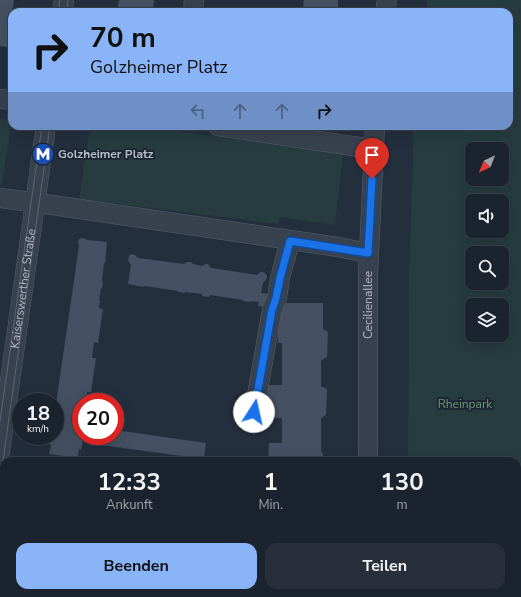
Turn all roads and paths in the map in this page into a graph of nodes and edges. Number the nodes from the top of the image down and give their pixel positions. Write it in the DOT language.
graph roads {
  1 [pos="45,130"];
  2 [pos="245,130"];
  3 [pos="375,130"];
  4 [pos="374,149"];
  5 [pos="0,198"];
  6 [pos="35,202"];
  7 [pos="290,241"];
  8 [pos="368,253"];
  9 [pos="254,412"];
  10 [pos="0,451"];
  11 [pos="368,457"];
  1 -- 6 [label="street, Kaiserswerther Straße"];
  2 -- 4 [label="street"];
  3 -- 4 [label="street, Cecilienallee"];
  4 -- 8 [label="street, Cecilienallee"];
  5 -- 6 [label="street"];
  6 -- 7 [label="street"];
  6 -- 10 [label="street, Kaiserswerther Straße"];
  7 -- 8 [label="street"];
  7 -- 9 [label="street"];
  8 -- 11 [label="street, Cecilienallee"];
}
